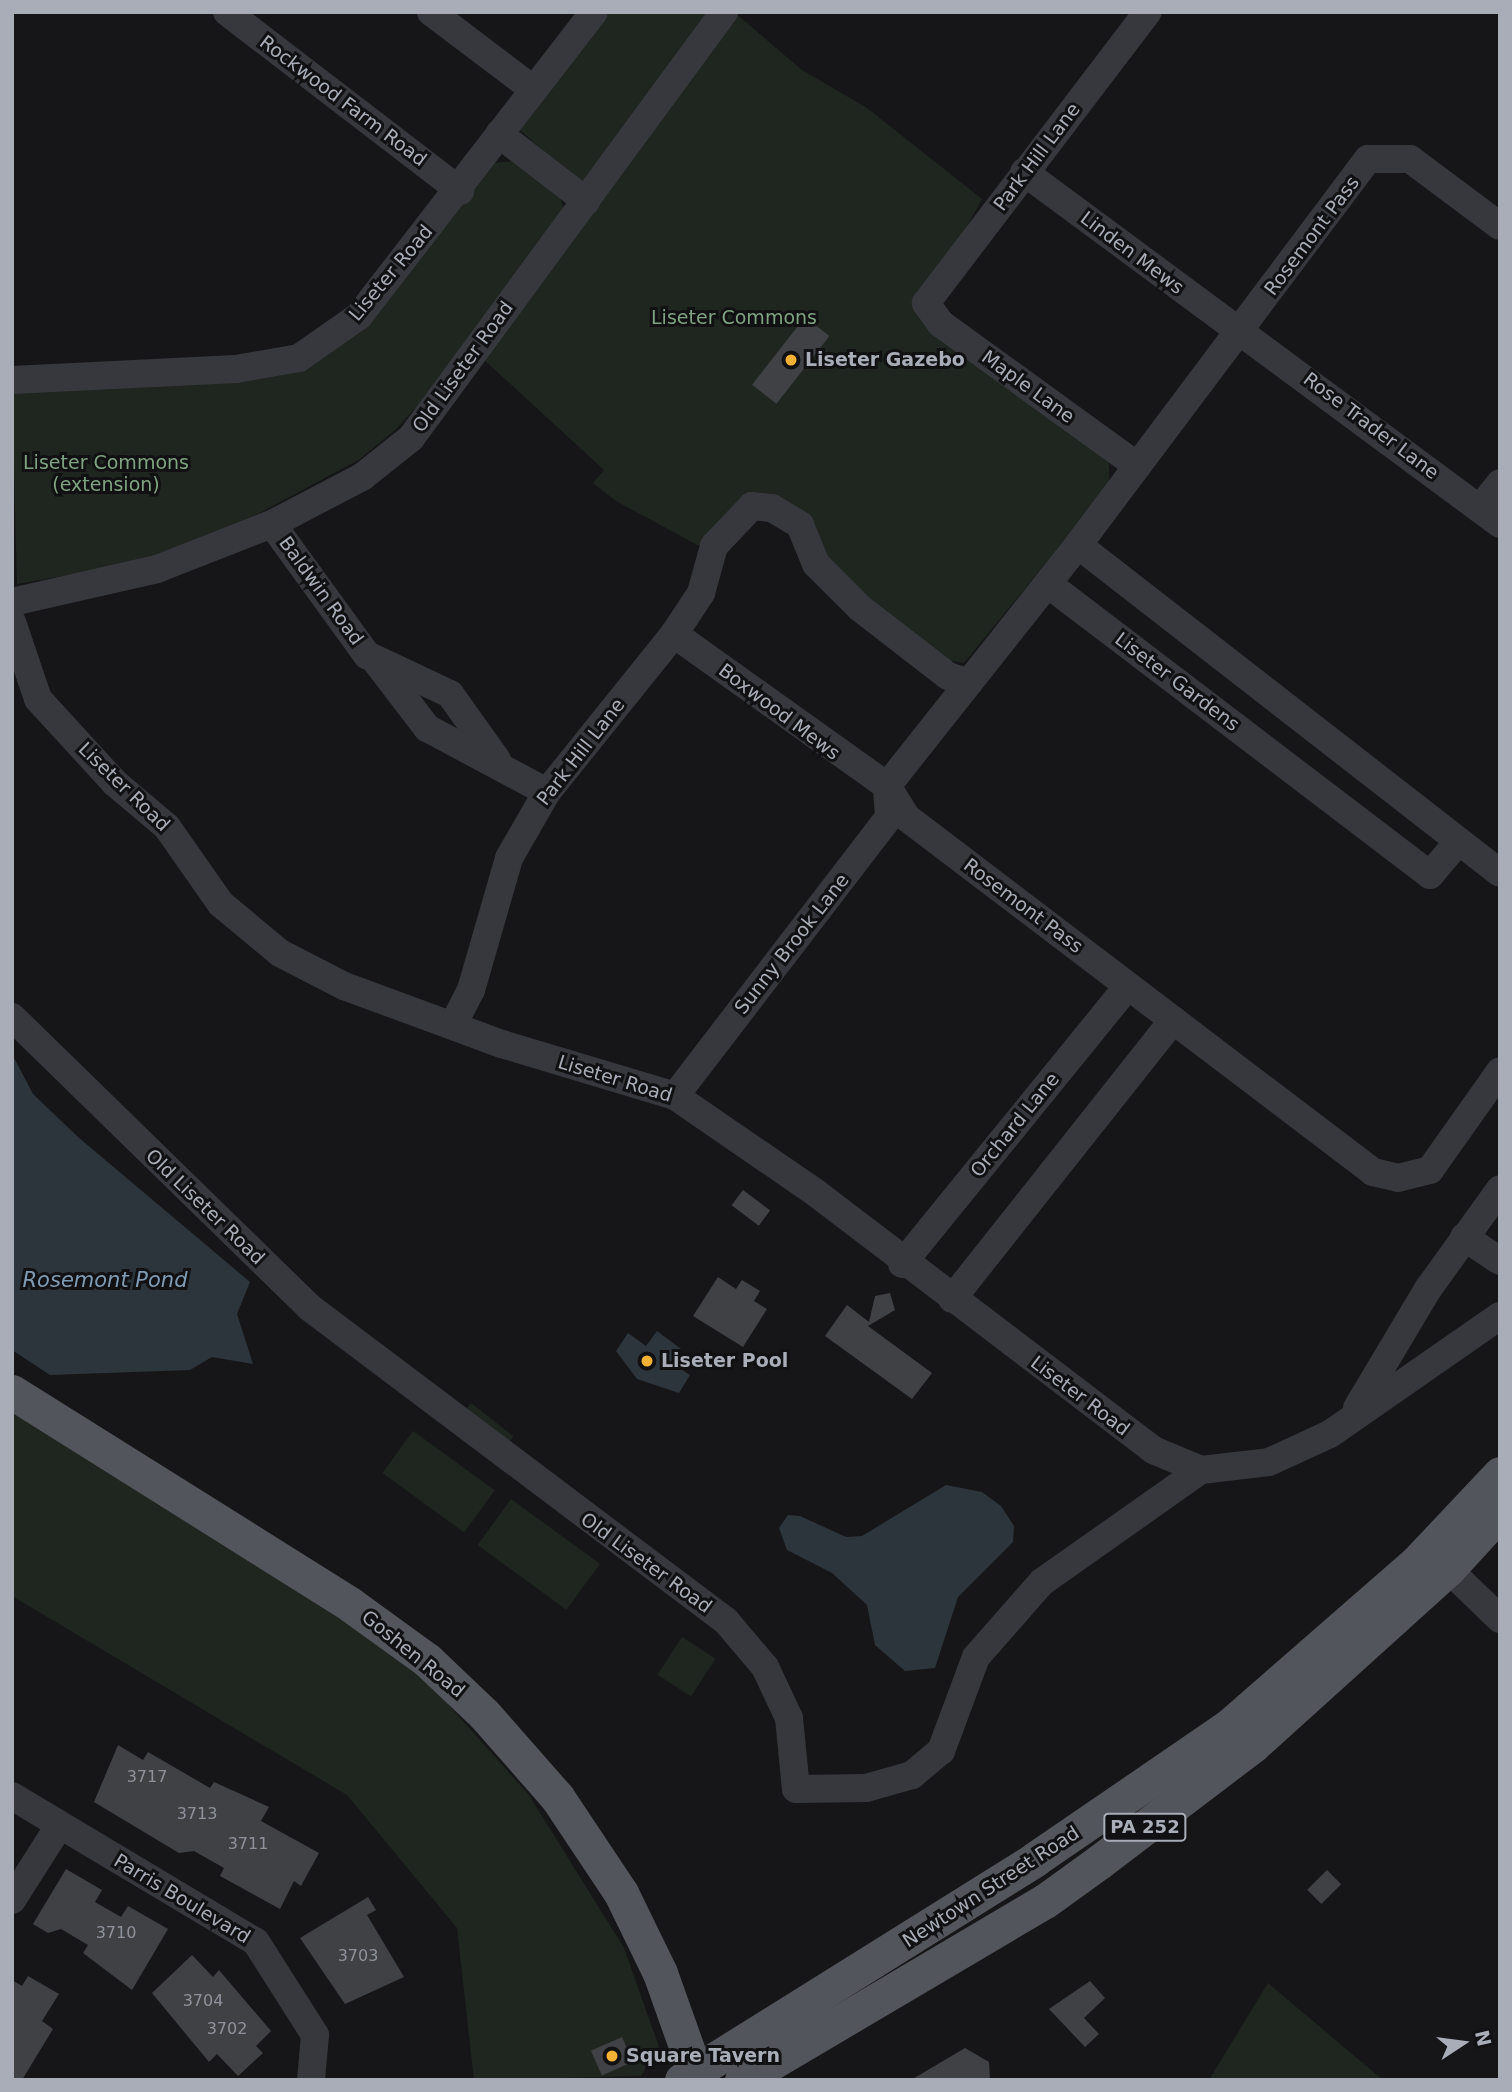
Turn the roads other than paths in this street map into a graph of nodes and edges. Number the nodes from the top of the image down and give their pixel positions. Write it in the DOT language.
graph roads {
  1 [pos="227,12"];
  2 [pos="431,12"];
  3 [pos="594,12"];
  4 [pos="724,12"];
  5 [pos="1148,12"];
  6 [pos="534,90"];
  7 [pos="499,134"];
  8 [pos="1024,172"];
  9 [pos="460,191"];
  10 [pos="586,201"];
  11 [pos="1500,226"];
  12 [pos="926,303"];
  13 [pos="1239,334"];
  14 [pos="12,380"];
  15 [pos="1136,465"];
  16 [pos="1500,482"];
  17 [pos="1490,516"];
  18 [pos="272,524"];
  19 [pos="1078,545"];
  20 [pos="1048,584"];
  21 [pos="12,602"];
  22 [pos="12,622"];
  23 [pos="674,634"];
  24 [pos="370,656"];
  25 [pos="969,683"];
  26 [pos="1329,744"];
  27 [pos="496,760"];
  28 [pos="1306,779"];
  29 [pos="887,786"];
  30 [pos="547,792"];
  31 [pos="1457,843"];
  32 [pos="1500,873"];
  33 [pos="1128,986"];
  34 [pos="12,1017"];
  35 [pos="1173,1020"];
  36 [pos="454,1023"];
  37 [pos="1500,1071"];
  38 [pos="675,1096"];
  39 [pos="1500,1189"];
  40 [pos="1464,1237"];
  41 [pos="1500,1261"];
  42 [pos="902,1264"];
  43 [pos="952,1299"];
  44 [pos="1500,1316"];
  45 [pos="12,1392"];
  46 [pos="1354,1414"];
  47 [pos="1201,1469"];
  48 [pos="1500,1474"];
  49 [pos="1500,1512"];
  50 [pos="1448,1569"];
  51 [pos="1500,1619"];
  52 [pos="12,1796"];
  53 [pos="1088,1824"];
  54 [pos="59,1826"];
  55 [pos="1114,1851"];
  56 [pos="12,1900"];
  57 [pos="692,2077"];
  58 [pos="311,2080"];
  59 [pos="743,2080"];
  1 -- 9 [label="street, Rockwood Farm Road"];
  2 -- 6 [label="street"];
  3 -- 6 [label="street, Liseter Road"];
  4 -- 10 [label="street, Old Liseter Road"];
  5 -- 8 [label="street, Park Hill Lane"];
  6 -- 7 [label="street, Liseter Road"];
  7 -- 9 [label="street, Liseter Road"];
  7 -- 10 [label="street"];
  8 -- 12 [label="street, Park Hill Lane"];
  8 -- 13 [label="street, Linden Mews"];
  9 -- 14 [label="street, Liseter Road"];
  10 -- 18 [label="street, Old Liseter Road"];
  11 -- 13 [label="street, Rosemont Pass"];
  12 -- 15 [label="street, Maple Lane"];
  13 -- 15 [label="street"];
  13 -- 17 [label="street, Rose Trader Lane"];
  15 -- 19 [label="street"];
  16 -- 17 [label="street"];
  18 -- 21 [label="street, Old Liseter Road"];
  18 -- 24 [label="street, Baldwin Road"];
  19 -- 20 [label="street"];
  19 -- 26 [label="street"];
  20 -- 25 [label="street"];
  20 -- 28 [label="street, Liseter Gardens"];
  22 -- 36 [label="street, Liseter Road"];
  23 -- 25 [label="street, Park Hill Lane"];
  23 -- 29 [label="street, Boxwood Mews"];
  23 -- 30 [label="street, Park Hill Lane"];
  24 -- 27 [label="street, Baldwin Road"];
  24 -- 27 [label="street, Baldwin Road"];
  25 -- 29 [label="street"];
  26 -- 28 [label="street"];
  26 -- 31 [label="street"];
  27 -- 30 [label="street, Baldwin Road"];
  28 -- 31 [label="street, Liseter Gardens"];
  29 -- 33 [label="street, Rosemont Pass"];
  29 -- 38 [label="street, Sunny Brook Lane"];
  30 -- 36 [label="street, Park Hill Lane"];
  31 -- 32 [label="street"];
  33 -- 35 [label="street, Rosemont Pass"];
  33 -- 42 [label="street, Orchard Lane"];
  34 -- 47 [label="street, Old Liseter Road"];
  35 -- 37 [label="street, Rosemont Pass"];
  35 -- 43 [label="street"];
  36 -- 38 [label="street, Liseter Road"];
  38 -- 42 [label="street, Liseter Road"];
  39 -- 40 [label="street, Liseter Road"];
  40 -- 41 [label="street"];
  40 -- 46 [label="street, Liseter Road"];
  42 -- 43 [label="street, Liseter Road"];
  43 -- 47 [label="street, Liseter Road"];
  44 -- 46 [label="street, Liseter Road"];
  45 -- 57 [label="main road, Goshen Road"];
  46 -- 47 [label="street, Liseter Road"];
  48 -- 53 [label="main road, Newtown Street Road / PA 252"];
  49 -- 50 [label="main road, Newtown Street Road / PA 252"];
  50 -- 51 [label="street"];
  50 -- 55 [label="main road, Newtown Street Road / PA 252"];
  52 -- 54 [label="street, Parris Boulevard"];
  53 -- 55 [label="main road"];
  53 -- 57 [label="main road, Newtown Street Road / PA 252"];
  54 -- 56 [label="street"];
  54 -- 58 [label="street, Parris Boulevard"];
  55 -- 59 [label="main road, Newtown Street Road / PA 252"];
}
